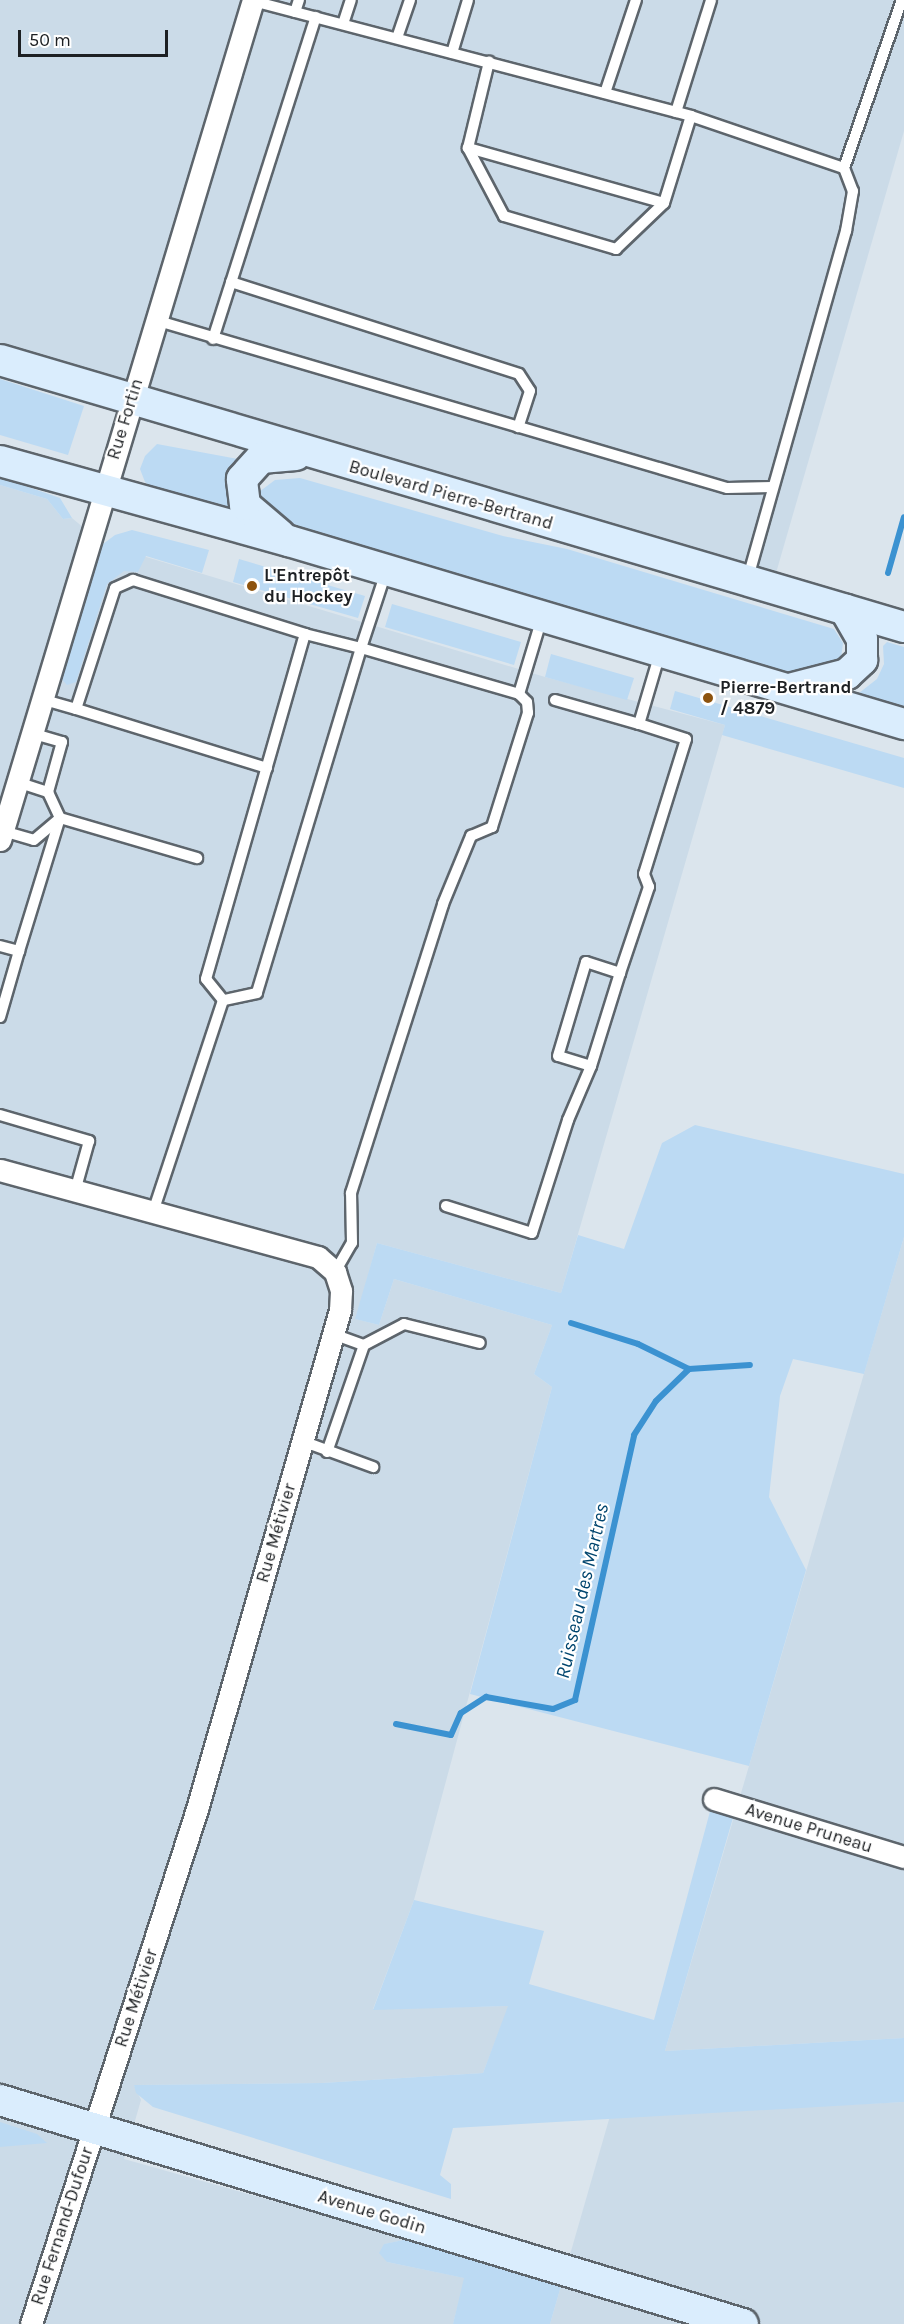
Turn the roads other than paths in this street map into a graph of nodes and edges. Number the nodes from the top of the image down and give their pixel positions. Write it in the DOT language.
graph roads {
  1 [pos="253,0"];
  2 [pos="299,0"];
  3 [pos="351,0"];
  4 [pos="410,0"];
  5 [pos="468,0"];
  6 [pos="636,0"];
  7 [pos="711,0"];
  8 [pos="902,0"];
  9 [pos="295,12"];
  10 [pos="316,17"];
  11 [pos="343,24"];
  12 [pos="397,38"];
  13 [pos="452,53"];
  14 [pos="489,62"];
  15 [pos="605,93"];
  16 [pos="676,112"];
  17 [pos="691,116"];
  18 [pos="468,148"];
  19 [pos="844,168"];
  20 [pos="664,203"];
  21 [pos="231,282"];
  22 [pos="155,320"];
  23 [pos="213,339"];
  24 [pos="0,360"];
  25 [pos="131,399"];
  26 [pos="518,427"];
  27 [pos="311,455"];
  28 [pos="0,461"];
  29 [pos="772,487"];
  30 [pos="102,492"];
  31 [pos="289,541"];
  32 [pos="387,571"];
  33 [pos="747,581"];
  34 [pos="846,609"];
  35 [pos="542,617"];
  36 [pos="904,627"];
  37 [pos="305,634"];
  38 [pos="361,648"];
  39 [pos="660,653"];
  40 [pos="787,689"];
  41 [pos="519,694"];
  42 [pos="41,699"];
  43 [pos="555,700"];
  44 [pos="76,710"];
  45 [pos="639,724"];
  46 [pos="904,724"];
  47 [pos="31,733"];
  48 [pos="267,768"];
  49 [pos="17,782"];
  50 [pos="48,792"];
  51 [pos="60,818"];
  52 [pos="1,835"];
  53 [pos="197,858"];
  54 [pos="0,946"];
  55 [pos="19,951"];
  56 [pos="620,973"];
  57 [pos="223,1000"];
  58 [pos="0,1017"];
  59 [pos="591,1066"];
  60 [pos="0,1115"];
  61 [pos="0,1170"];
  62 [pos="75,1191"];
  63 [pos="446,1206"];
  64 [pos="153,1212"];
  65 [pos="335,1272"];
  66 [pos="333,1334"];
  67 [pos="480,1343"];
  68 [pos="364,1345"];
  69 [pos="302,1441"];
  70 [pos="327,1452"];
  71 [pos="373,1467"];
  72 [pos="714,1799"];
  73 [pos="904,1857"];
  74 [pos="0,2100"];
  75 [pos="94,2128"];
  76 [pos="31,2324"];
  77 [pos="743,2324"];
  1 -- 9 [label="lane"];
  1 -- 22 [label="street, Rue Fortin"];
  2 -- 9 [label="lane"];
  3 -- 11 [label="lane"];
  4 -- 12 [label="lane"];
  5 -- 13 [label="lane"];
  6 -- 15 [label="lane"];
  7 -- 16 [label="lane"];
  8 -- 19 [label="lane"];
  9 -- 10 [label="lane"];
  10 -- 11 [label="lane"];
  10 -- 21 [label="lane"];
  11 -- 12 [label="lane"];
  12 -- 13 [label="lane"];
  13 -- 14 [label="lane"];
  14 -- 15 [label="lane"];
  14 -- 18 [label="lane"];
  15 -- 16 [label="lane"];
  16 -- 17 [label="lane"];
  17 -- 19 [label="lane"];
  17 -- 20 [label="lane"];
  18 -- 20 [label="lane"];
  18 -- 20 [label="lane"];
  19 -- 29 [label="lane"];
  21 -- 23 [label="lane"];
  21 -- 26 [label="lane"];
  22 -- 23 [label="lane"];
  22 -- 25 [label="street, Rue Fortin"];
  23 -- 26 [label="lane"];
  24 -- 25 [label="main road, Boulevard Pierre-Bertrand"];
  25 -- 27 [label="main road, Boulevard Pierre-Bertrand"];
  25 -- 30 [label="street, Rue Fortin"];
  26 -- 29 [label="lane"];
  27 -- 31 [label="main road"];
  27 -- 33 [label="main road, Boulevard Pierre-Bertrand"];
  28 -- 30 [label="main road"];
  29 -- 33 [label="lane"];
  30 -- 31 [label="main road"];
  30 -- 42 [label="street, Rue Fortin"];
  31 -- 32 [label="main road"];
  32 -- 35 [label="main road"];
  32 -- 38 [label="lane"];
  33 -- 34 [label="main road, Boulevard Pierre-Bertrand"];
  34 -- 36 [label="main road, Boulevard Pierre-Bertrand"];
  34 -- 40 [label="main road"];
  35 -- 39 [label="main road"];
  35 -- 41 [label="lane"];
  37 -- 38 [label="lane"];
  37 -- 44 [label="lane"];
  37 -- 48 [label="lane"];
  38 -- 41 [label="lane"];
  38 -- 57 [label="lane"];
  39 -- 40 [label="main road"];
  39 -- 45 [label="lane"];
  40 -- 46 [label="main road"];
  41 -- 65 [label="lane"];
  42 -- 44 [label="lane"];
  42 -- 47 [label="street, Rue Fortin"];
  43 -- 45 [label="lane"];
  44 -- 48 [label="lane"];
  45 -- 56 [label="lane"];
  47 -- 49 [label="street, Rue Fortin"];
  47 -- 50 [label="lane"];
  48 -- 57 [label="lane"];
  49 -- 50 [label="lane"];
  49 -- 52 [label="street, Rue Fortin"];
  50 -- 51 [label="lane"];
  51 -- 52 [label="lane"];
  51 -- 53 [label="lane"];
  51 -- 55 [label="lane"];
  54 -- 55 [label="lane"];
  55 -- 58 [label="lane"];
  56 -- 59 [label="lane"];
  56 -- 59 [label="lane"];
  57 -- 64 [label="lane"];
  59 -- 63 [label="lane"];
  60 -- 62 [label="lane"];
  61 -- 62 [label="street"];
  62 -- 64 [label="street"];
  64 -- 65 [label="street"];
  65 -- 66 [label="street, Rue Métivier"];
  66 -- 68 [label="lane"];
  66 -- 69 [label="street, Rue Métivier"];
  67 -- 68 [label="lane"];
  68 -- 70 [label="lane"];
  69 -- 70 [label="lane"];
  69 -- 75 [label="street, Rue Métivier"];
  70 -- 71 [label="lane"];
  72 -- 73 [label="street, Avenue Pruneau"];
  74 -- 75 [label="main road, Avenue Godin"];
  75 -- 76 [label="street, Rue Fernand-Dufour"];
  75 -- 77 [label="main road, Avenue Godin"];
}
